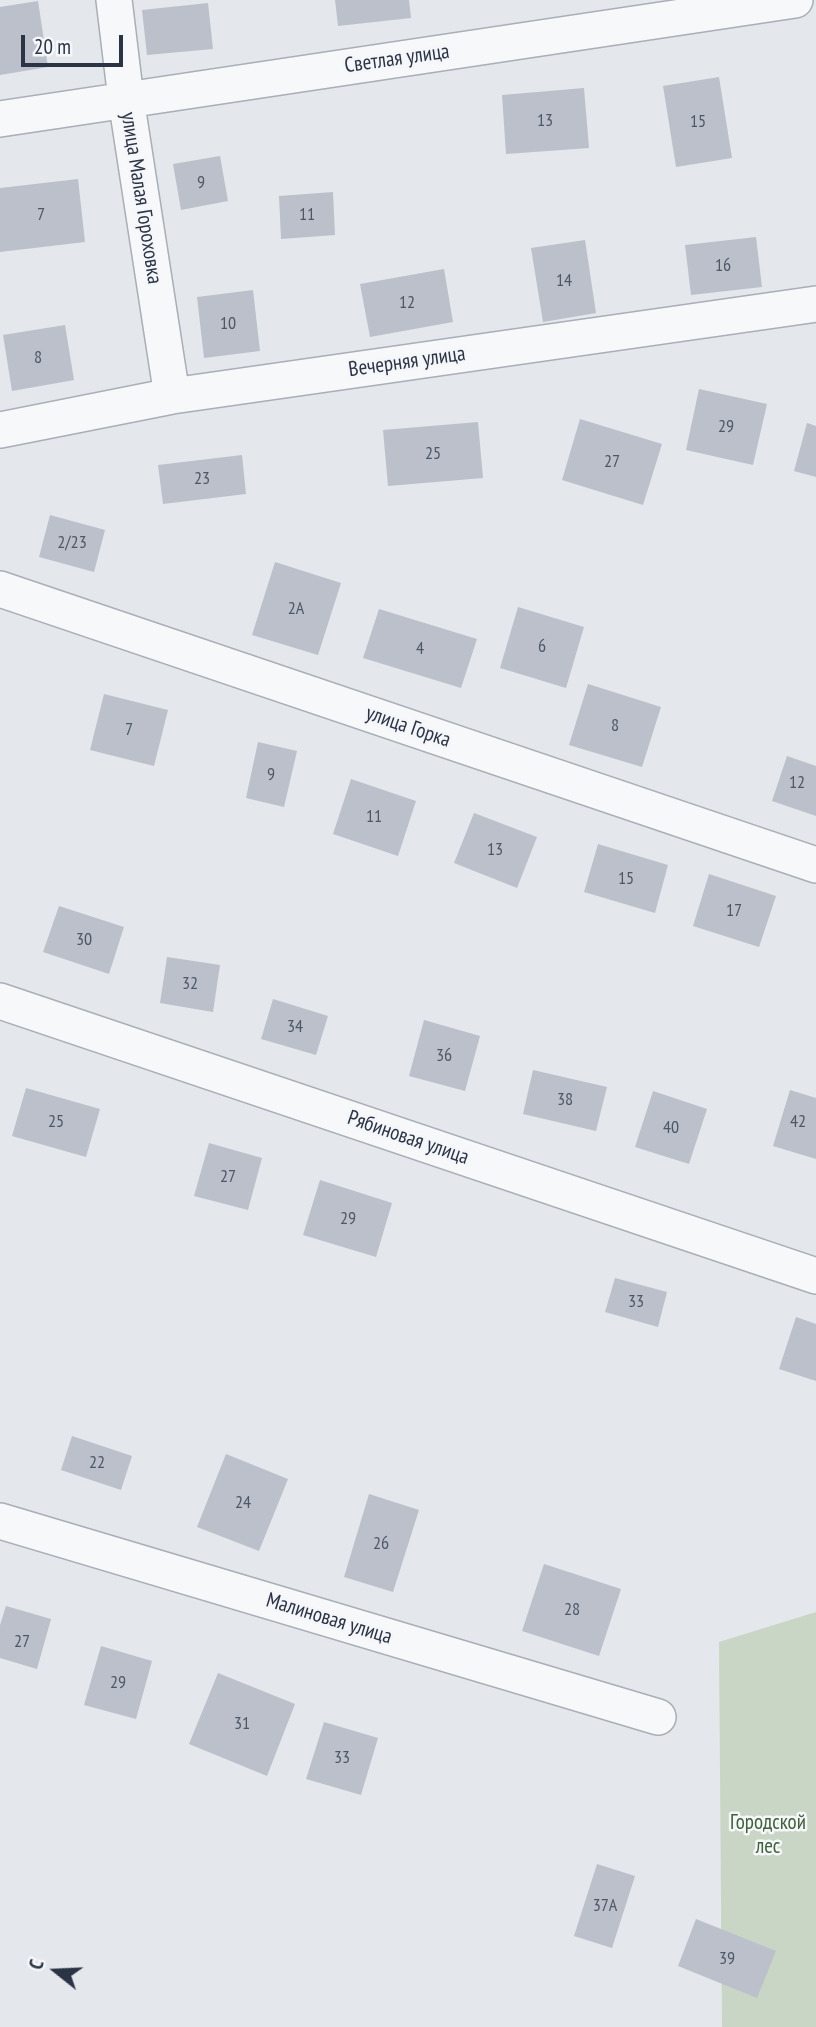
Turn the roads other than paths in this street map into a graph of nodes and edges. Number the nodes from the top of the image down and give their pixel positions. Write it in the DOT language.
graph roads {
  1 [pos="114,0"];
  2 [pos="795,0"];
  3 [pos="126,99"];
  4 [pos="0,119"];
  5 [pos="816,304"];
  6 [pos="172,396"];
  7 [pos="0,430"];
  8 [pos="0,589"];
  9 [pos="816,865"];
  10 [pos="0,1001"];
  11 [pos="816,1276"];
  12 [pos="0,1521"];
  13 [pos="658,1717"];
  1 -- 3 [label="street, улица Малая Гороховка"];
  2 -- 3 [label="street, Светлая улица"];
  3 -- 4 [label="street, Светлая улица"];
  3 -- 6 [label="street, улица Малая Гороховка"];
  5 -- 6 [label="street, Вечерняя улица"];
  6 -- 7 [label="street, Вечерняя улица"];
  8 -- 9 [label="street, улица Горка"];
  10 -- 11 [label="street, Рябиновая улица"];
  12 -- 13 [label="street, Малиновая улица"];
}
